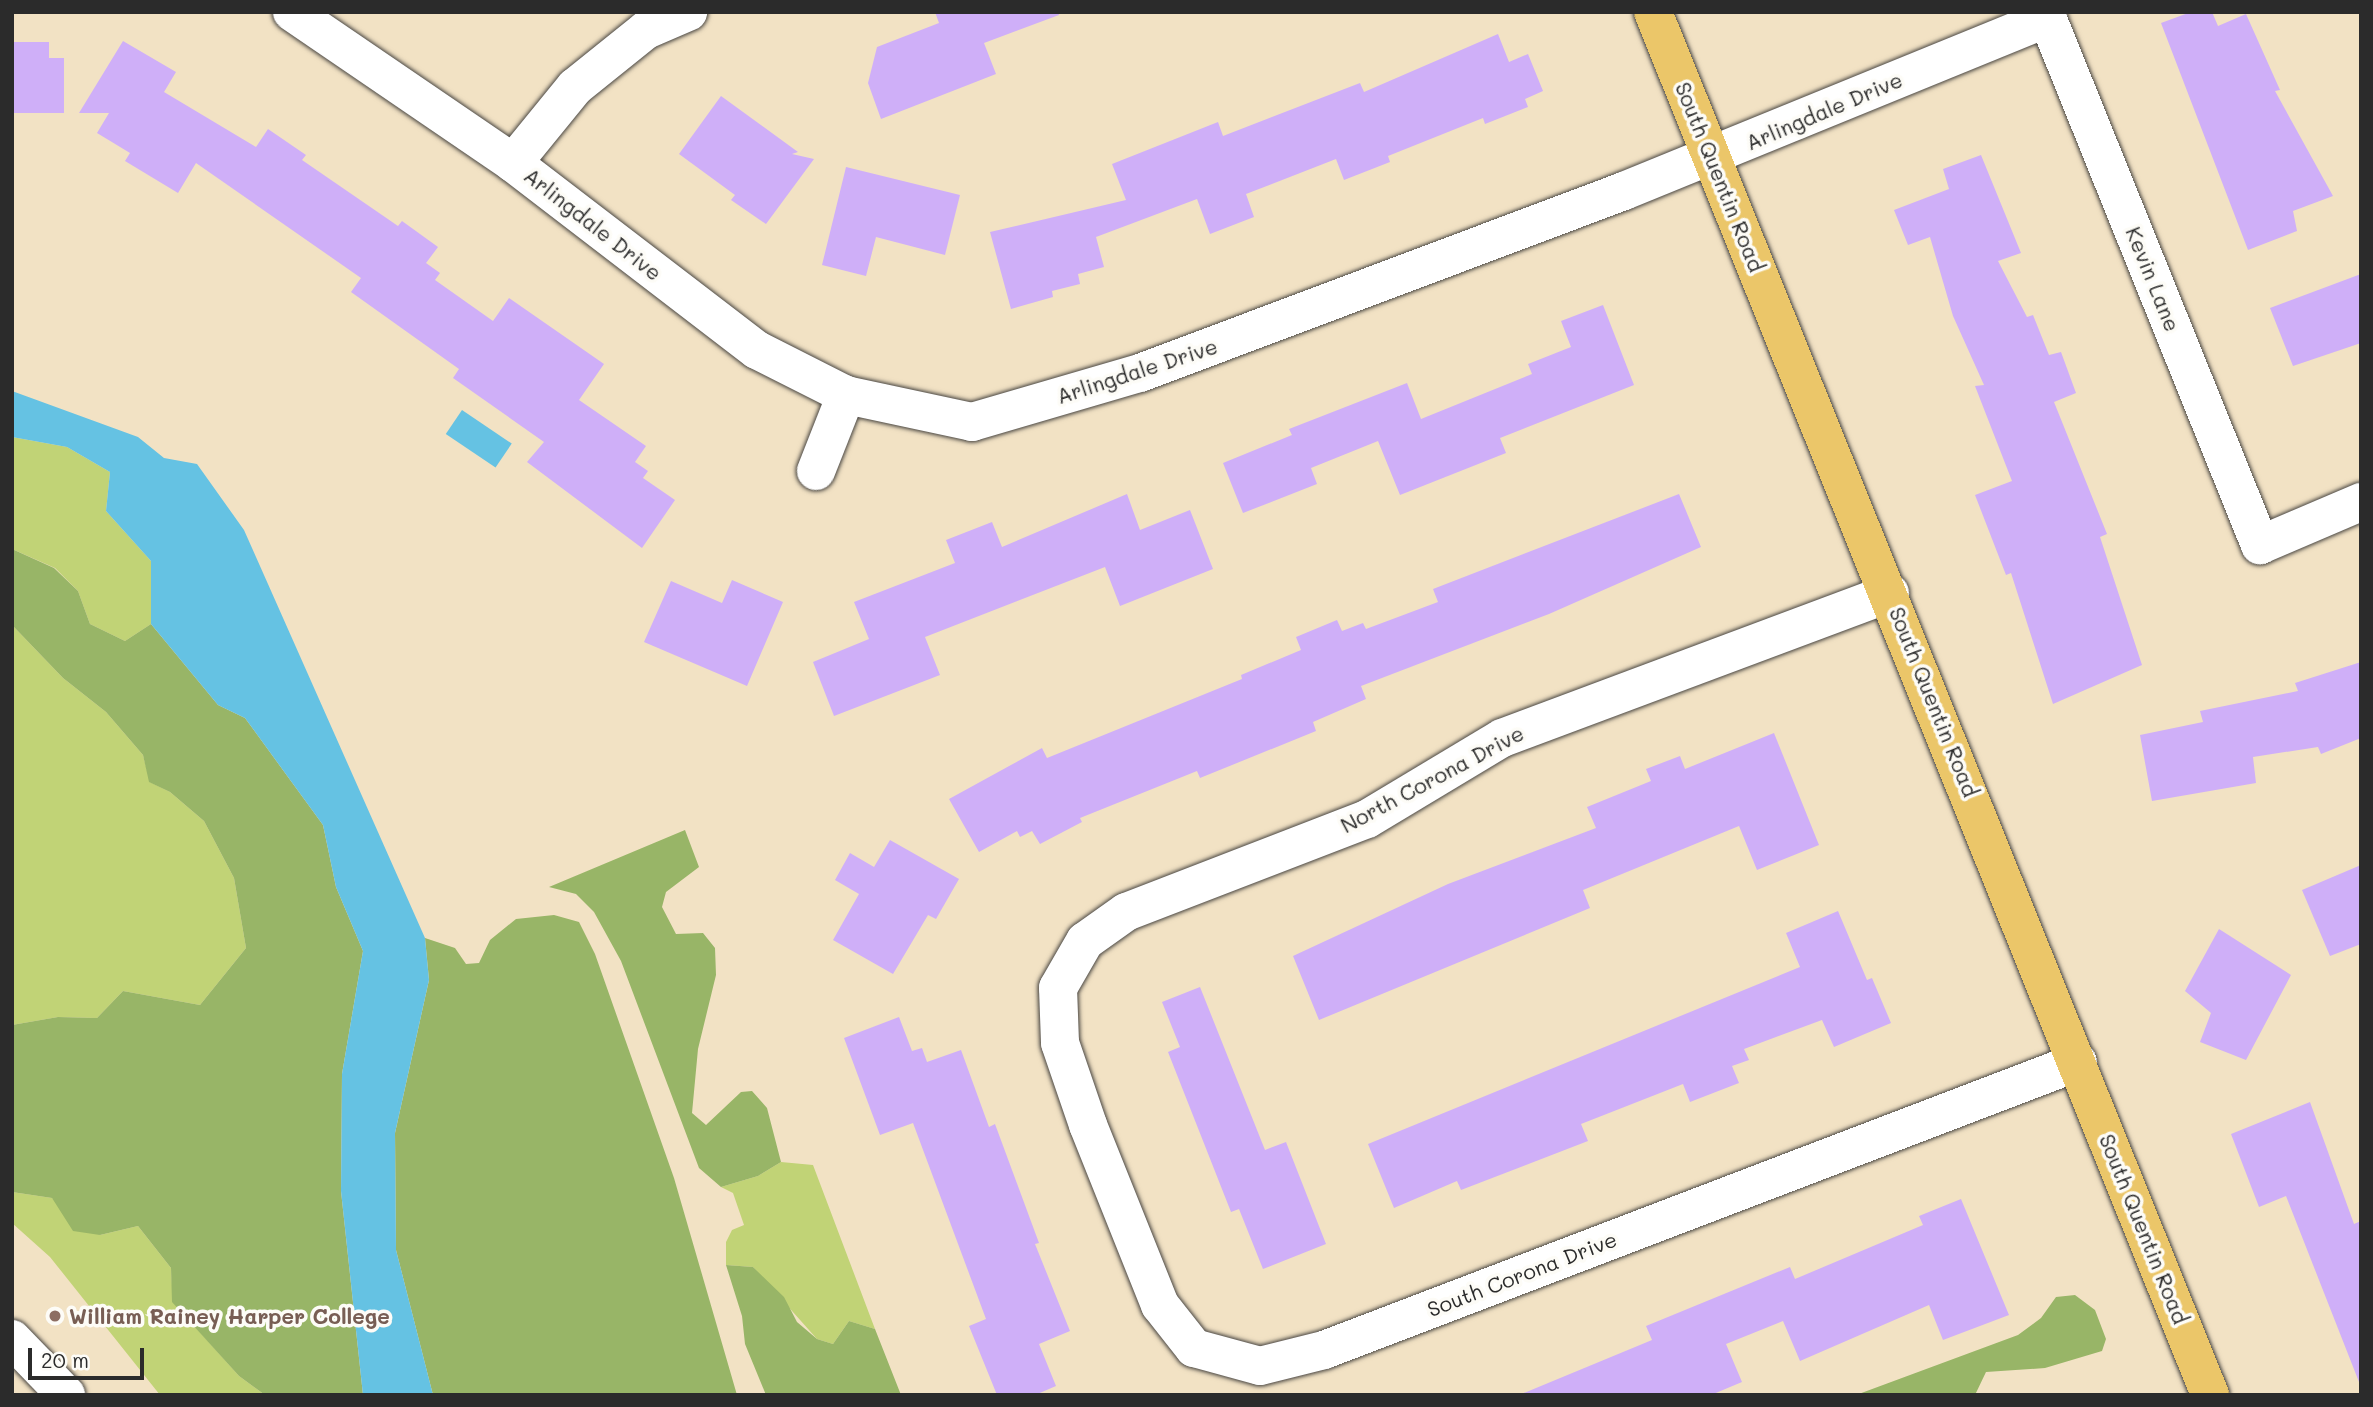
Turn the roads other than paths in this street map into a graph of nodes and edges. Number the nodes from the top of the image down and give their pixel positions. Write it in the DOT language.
graph roads {
  1 [pos="292,12"];
  2 [pos="688,12"];
  3 [pos="1653,12"];
  4 [pos="2046,15"];
  5 [pos="1714,157"];
  6 [pos="513,163"];
  7 [pos="846,395"];
  8 [pos="816,471"];
  9 [pos="2361,502"];
  10 [pos="1890,593"];
  11 [pos="2078,1062"];
  12 [pos="1088,1125"];
  13 [pos="12,1339"];
  14 [pos="66,1395"];
  15 [pos="2210,1395"];
  1 -- 6 [label="street, Arlingdale Drive"];
  2 -- 6 [label="street"];
  3 -- 5 [label="main road, South Quentin Road"];
  4 -- 5 [label="street, Arlingdale Drive"];
  4 -- 9 [label="street, Kevin Lane"];
  5 -- 7 [label="street, Arlingdale Drive"];
  5 -- 10 [label="main road, South Quentin Road"];
  6 -- 7 [label="street, Arlingdale Drive"];
  7 -- 8 [label="street"];
  10 -- 11 [label="main road, South Quentin Road"];
  10 -- 12 [label="street, North Corona Drive"];
  11 -- 12 [label="street, South Corona Drive"];
  11 -- 15 [label="main road, South Quentin Road"];
  13 -- 14 [label="street"];
}
